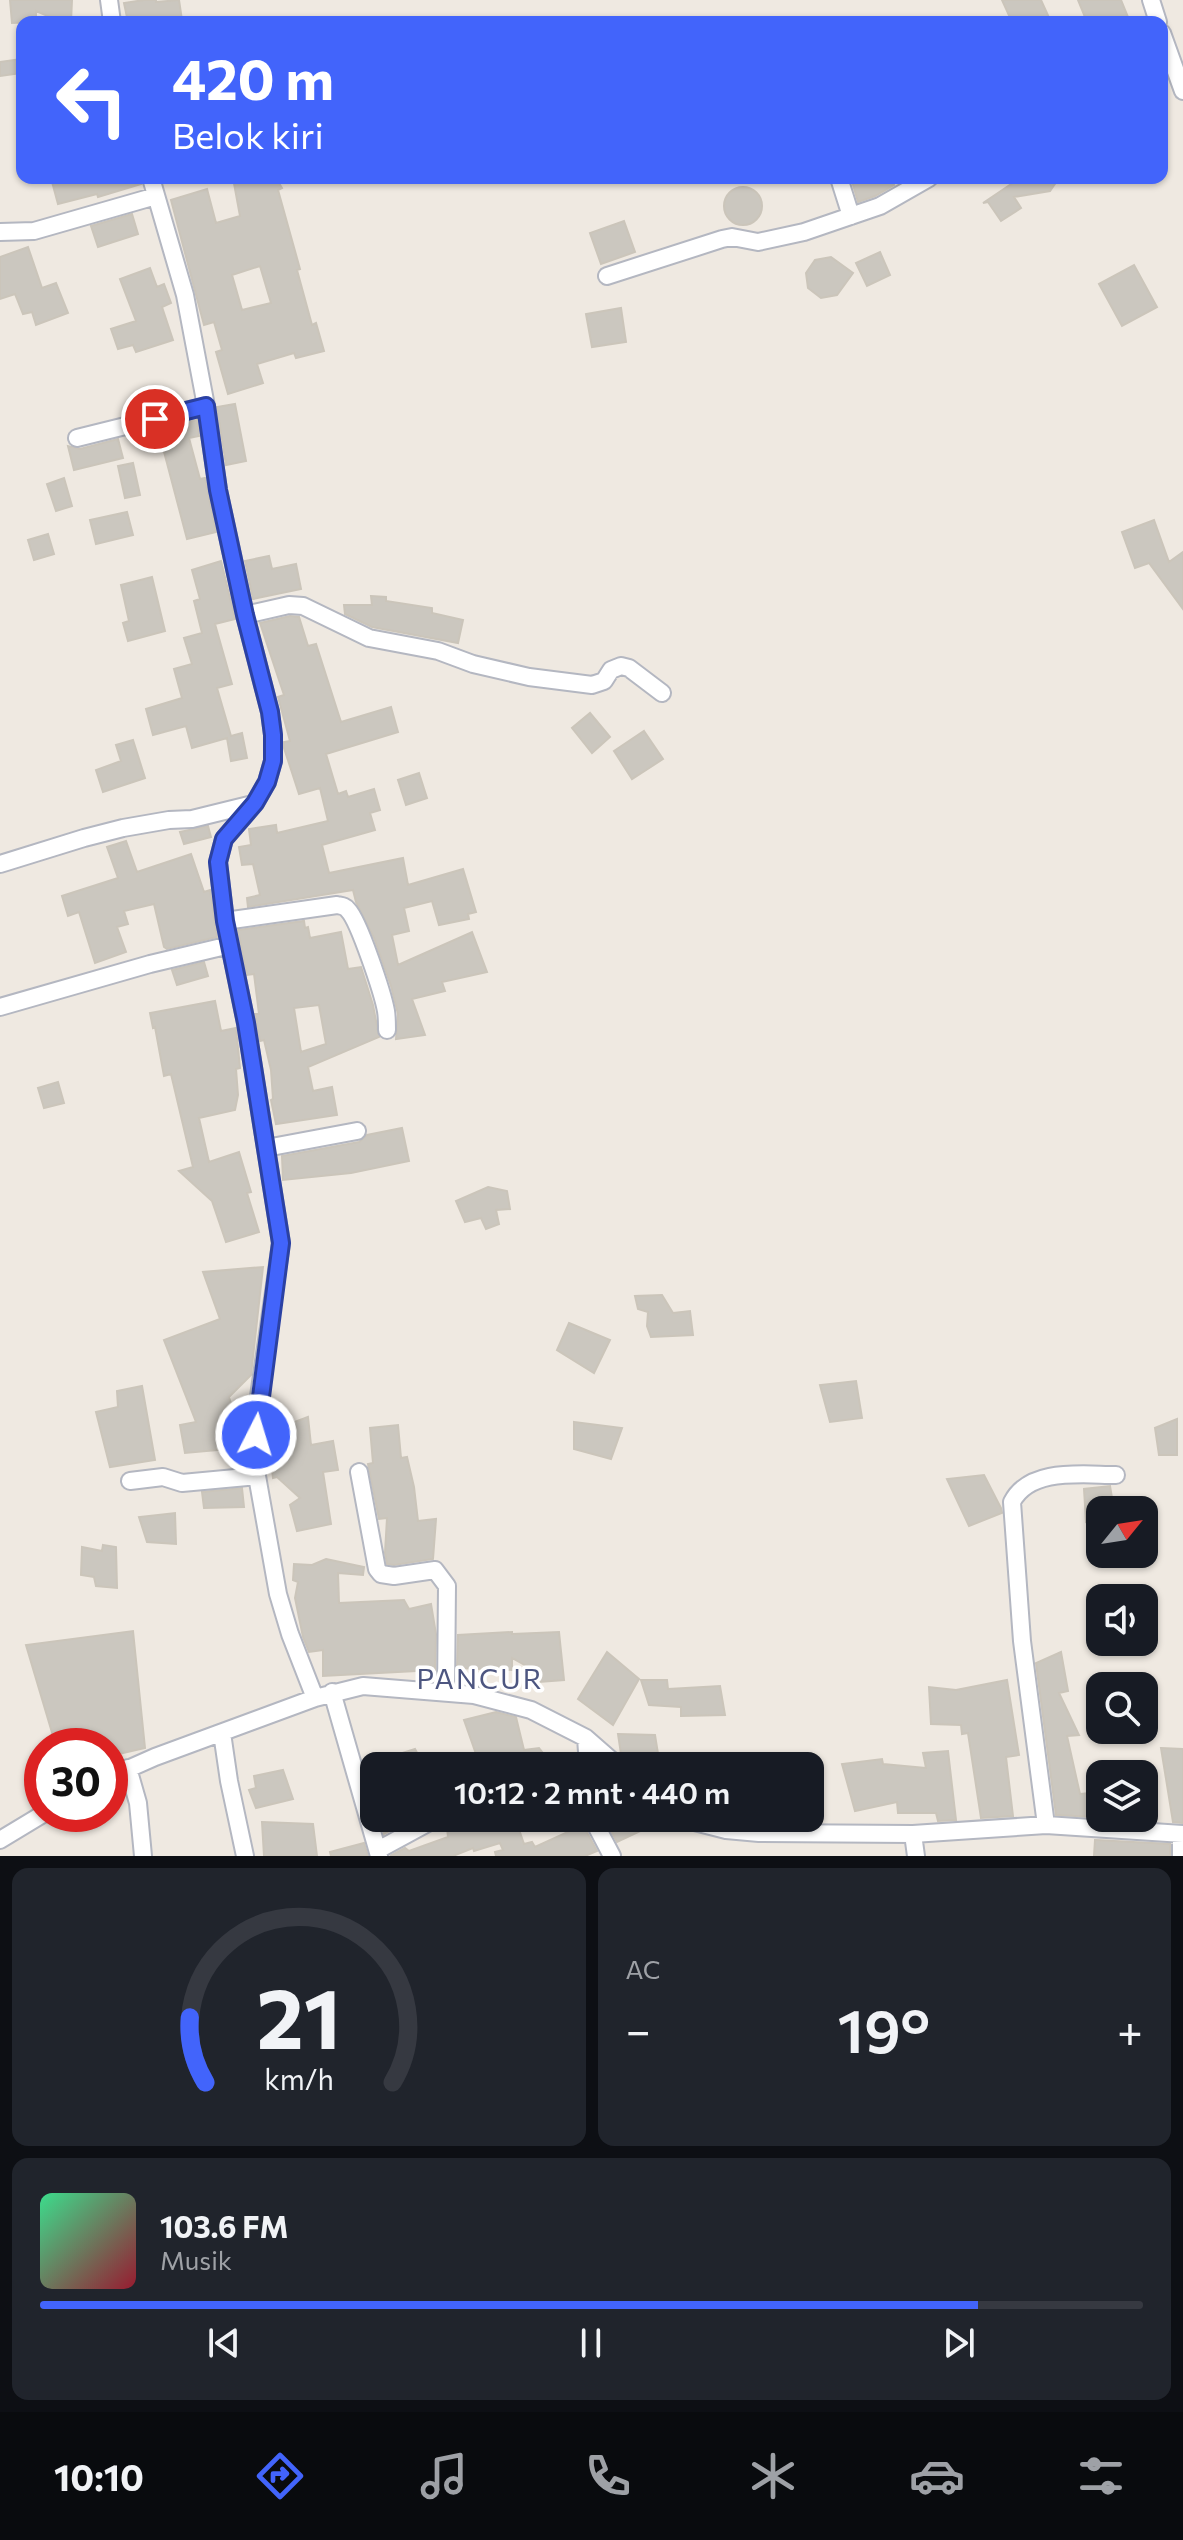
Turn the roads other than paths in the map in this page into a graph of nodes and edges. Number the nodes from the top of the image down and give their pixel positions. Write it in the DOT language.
graph roads {
  1 [pos="1168,54"];
  2 [pos="1183,91"];
  3 [pos="153,184"];
  4 [pos="841,184"];
  5 [pos="918,184"];
  6 [pos="156,196"];
  7 [pos="851,216"];
  8 [pos="0,232"];
  9 [pos="607,276"];
  10 [pos="206,406"];
  11 [pos="77,438"];
  12 [pos="245,615"];
  13 [pos="662,693"];
  14 [pos="255,803"];
  15 [pos="0,864"];
  16 [pos="225,921"];
  17 [pos="230,945"];
  18 [pos="0,1007"];
  19 [pos="387,1030"];
  20 [pos="357,1131"];
  21 [pos="266,1148"];
  22 [pos="359,1472"];
  23 [pos="1116,1475"];
  24 [pos="257,1476"];
  25 [pos="130,1481"];
  26 [pos="332,1692"];
  27 [pos="446,1692"];
  28 [pos="315,1698"];
  29 [pos="222,1733"];
  30 [pos="586,1738"];
  31 [pos="587,1752"];
  32 [pos="602,1752"];
  33 [pos="128,1768"];
  34 [pos="24,1825"];
  35 [pos="1046,1825"];
  36 [pos="413,1832"];
  37 [pos="599,1832"];
  38 [pos="748,1832"];
  39 [pos="913,1834"];
  40 [pos="1182,1834"];
  41 [pos="0,1840"];
  42 [pos="378,1853"];
  43 [pos="143,1856"];
  44 [pos="245,1856"];
  45 [pos="612,1856"];
  46 [pos="916,1856"];
  47 [pos="1181,1856"];
  1 -- 2 [label="street"];
  3 -- 6 [label="street"];
  4 -- 7 [label="street"];
  5 -- 7 [label="street"];
  6 -- 8 [label="street"];
  6 -- 10 [label="street"];
  7 -- 9 [label="street"];
  10 -- 11 [label="street"];
  10 -- 12 [label="street"];
  12 -- 13 [label="street"];
  12 -- 14 [label="street"];
  14 -- 15 [label="street"];
  14 -- 16 [label="street"];
  16 -- 17 [label="street"];
  16 -- 19 [label="street"];
  17 -- 18 [label="street"];
  17 -- 21 [label="street"];
  20 -- 21 [label="street"];
  21 -- 24 [label="street"];
  22 -- 27 [label="street"];
  23 -- 35 [label="street"];
  24 -- 25 [label="street"];
  24 -- 28 [label="street"];
  26 -- 27 [label="street"];
  26 -- 28 [label="street"];
  26 -- 42 [label="street"];
  27 -- 30 [label="street"];
  28 -- 29 [label="street"];
  29 -- 33 [label="street"];
  29 -- 44 [label="street"];
  30 -- 31 [label="street"];
  30 -- 32 [label="street"];
  33 -- 43 [label="street"];
  34 -- 41 [label="street"];
  35 -- 39 [label="street"];
  35 -- 40 [label="street"];
  36 -- 42 [label="street"];
  37 -- 45 [label="street"];
  38 -- 39 [label="street"];
  39 -- 46 [label="street"];
  40 -- 47 [label="street"];
}
